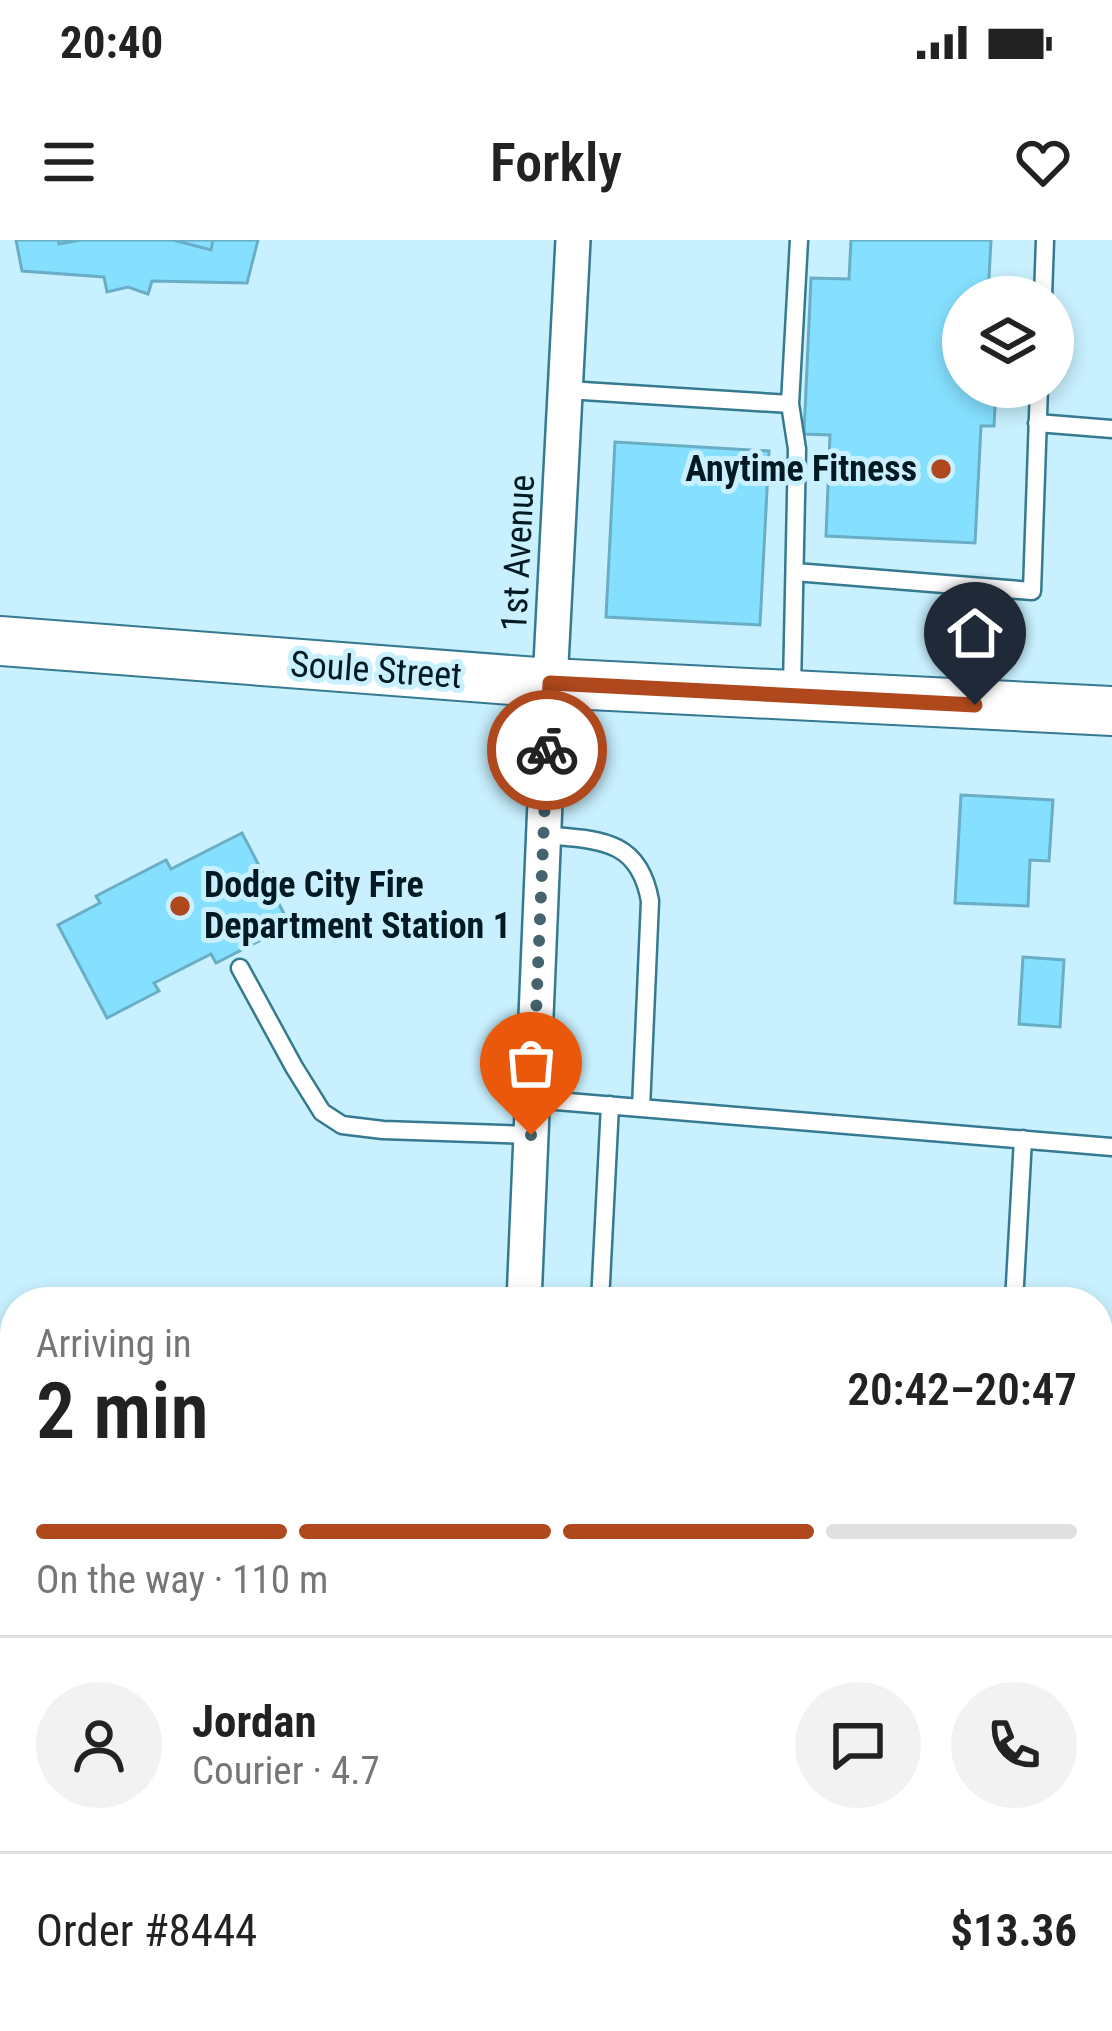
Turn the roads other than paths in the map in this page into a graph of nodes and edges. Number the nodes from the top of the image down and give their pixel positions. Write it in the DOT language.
graph roads {
  1 [pos="573,240"];
  2 [pos="799,240"];
  3 [pos="1046,240"];
  4 [pos="1044,276"];
  5 [pos="567,390"];
  6 [pos="790,404"];
  7 [pos="1038,408"];
  8 [pos="1037,423"];
  9 [pos="1112,428"];
  10 [pos="795,572"];
  11 [pos="0,641"];
  12 [pos="550,683"];
  13 [pos="792,696"];
  14 [pos="1112,711"];
  15 [pos="544,835"];
  16 [pos="240,968"];
  17 [pos="532,1100"];
  18 [pos="610,1106"];
  19 [pos="641,1108"];
  20 [pos="531,1135"];
  21 [pos="1023,1139"];
  22 [pos="1112,1147"];
  23 [pos="525,1287"];
  24 [pos="601,1287"];
  25 [pos="1015,1287"];
  1 -- 5 [label="street, 1st Avenue"];
  2 -- 6 [label="lane"];
  3 -- 4 [label="lane"];
  5 -- 6 [label="lane"];
  5 -- 12 [label="street, 1st Avenue"];
  6 -- 10 [label="lane"];
  7 -- 8 [label="lane"];
  8 -- 9 [label="lane"];
  8 -- 10 [label="lane"];
  10 -- 13 [label="lane"];
  11 -- 12 [label="street, Soule Street"];
  12 -- 13 [label="street, Soule Street"];
  12 -- 15 [label="street, 1st Avenue"];
  13 -- 14 [label="street, Soule Street"];
  15 -- 17 [label="street, 1st Avenue"];
  15 -- 19 [label="lane"];
  16 -- 20 [label="lane"];
  17 -- 18 [label="lane"];
  17 -- 20 [label="street, 1st Avenue"];
  18 -- 19 [label="lane"];
  18 -- 24 [label="lane"];
  19 -- 21 [label="lane"];
  20 -- 23 [label="street, 1st Avenue"];
  21 -- 22 [label="lane"];
  21 -- 25 [label="lane"];
}
